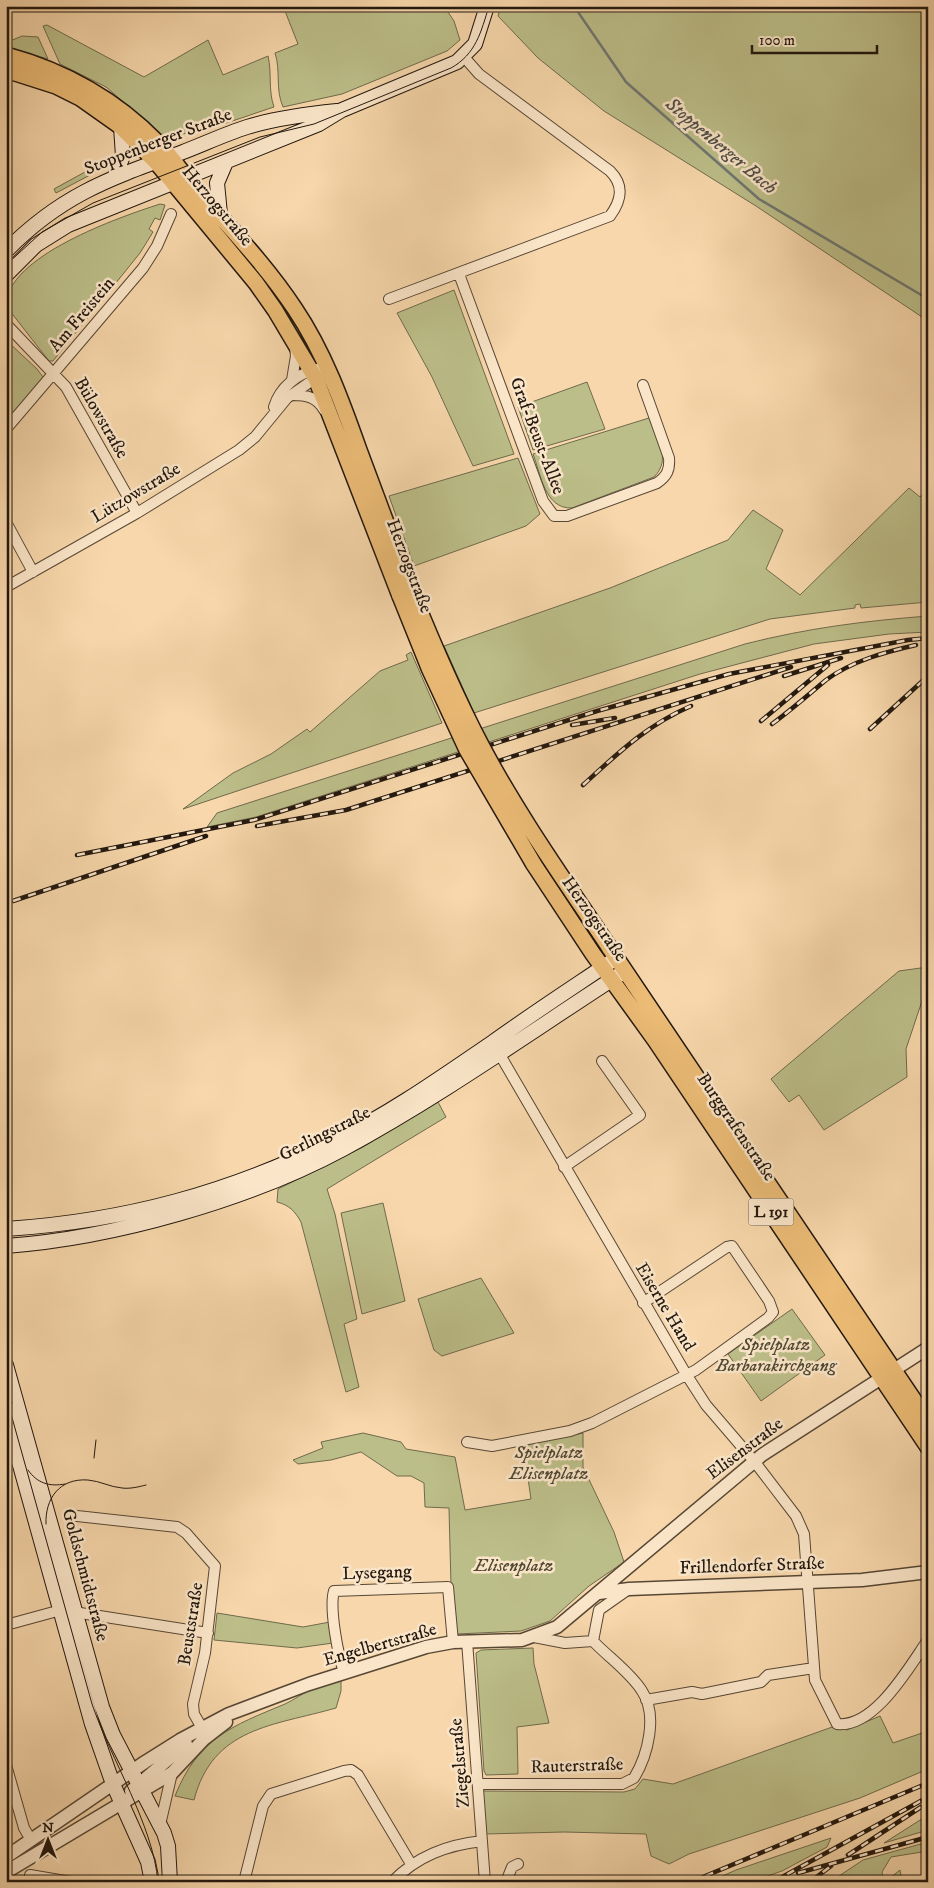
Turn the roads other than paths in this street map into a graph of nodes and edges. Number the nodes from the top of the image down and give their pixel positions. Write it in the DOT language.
graph roads {
  1 [pos="487,6"];
  2 [pos="6,55"];
  3 [pos="464,57"];
  4 [pos="6,70"];
  5 [pos="342,110"];
  6 [pos="121,127"];
  7 [pos="226,162"];
  8 [pos="172,170"];
  9 [pos="114,178"];
  10 [pos="171,214"];
  11 [pos="220,214"];
  12 [pos="6,251"];
  13 [pos="459,274"];
  14 [pos="6,275"];
  15 [pos="389,299"];
  16 [pos="6,324"];
  17 [pos="294,341"];
  18 [pos="54,372"];
  19 [pos="319,372"];
  20 [pos="292,380"];
  21 [pos="642,385"];
  22 [pos="293,395"];
  23 [pos="272,415"];
  24 [pos="6,429"];
  25 [pos="341,440"];
  26 [pos="137,513"];
  27 [pos="6,522"];
  28 [pos="33,572"];
  29 [pos="6,587"];
  30 [pos="406,594"];
  31 [pos="614,972"];
  32 [pos="496,1048"];
  33 [pos="602,1061"];
  34 [pos="564,1167"];
  35 [pos="6,1229"];
  36 [pos="6,1246"];
  37 [pos="643,1303"];
  38 [pos="928,1348"];
  39 [pos="6,1364"];
  40 [pos="888,1372"];
  41 [pos="686,1374"];
  42 [pos="6,1415"];
  43 [pos="928,1421"];
  44 [pos="467,1442"];
  45 [pos="928,1447"];
  46 [pos="754,1461"];
  47 [pos="68,1514"];
  48 [pos="923,1572"];
  49 [pos="807,1581"];
  50 [pos="629,1589"];
  51 [pos="595,1594"];
  52 [pos="61,1610"];
  53 [pos="76,1612"];
  54 [pos="6,1625"];
  55 [pos="208,1633"];
  56 [pos="534,1637"];
  57 [pos="593,1640"];
  58 [pos="928,1640"];
  59 [pos="467,1641"];
  60 [pos="453,1642"];
  61 [pos="814,1668"];
  62 [pos="344,1672"];
  63 [pos="646,1700"];
  64 [pos="240,1710"];
  65 [pos="202,1728"];
  66 [pos="6,1765"];
  67 [pos="133,1770"];
  68 [pos="172,1773"];
  69 [pos="113,1784"];
  70 [pos="478,1784"];
  71 [pos="141,1787"];
  72 [pos="121,1802"];
  73 [pos="160,1825"];
  74 [pos="31,1840"];
  75 [pos="482,1841"];
  76 [pos="6,1857"];
  77 [pos="23,1862"];
  78 [pos="411,1864"];
  79 [pos="518,1864"];
  80 [pos="6,1872"];
  81 [pos="30,1879"];
  82 [pos="70,1882"];
  83 [pos="152,1882"];
  84 [pos="170,1882"];
  85 [pos="244,1882"];
  86 [pos="392,1882"];
  87 [pos="485,1882"];
  88 [pos="506,1882"];
  1 -- 3 [label="main road"];
  2 -- 8 [label="main road"];
  3 -- 5 [label="main road, Stoppenberger Straße"];
  3 -- 13 [label="street"];
  4 -- 6 [label="main road"];
  5 -- 7 [label="main road, Stoppenberger Straße"];
  5 -- 8 [label="main road, Stoppenberger Straße"];
  6 -- 8 [label="main road"];
  6 -- 9 [label="main road"];
  7 -- 8 [label="main road, Stoppenberger Straße"];
  7 -- 11 [label="main road"];
  8 -- 9 [label="main road, Stoppenberger Straße"];
  8 -- 11 [label="main road, Herzogstraße"];
  8 -- 14 [label="main road, Stoppenberger Straße"];
  8 -- 17 [label="main road, Herzogstraße"];
  9 -- 12 [label="main road, Stoppenberger Straße"];
  10 -- 18 [label="street, Am Freistein"];
  11 -- 19 [label="main road, Herzogstraße"];
  13 -- 15 [label="street"];
  13 -- 21 [label="street, Graf-Beust-Allee"];
  16 -- 18 [label="street, Bülowstraße"];
  17 -- 19 [label="main road, Herzogstraße"];
  17 -- 20 [label="street, Lützowstraße"];
  18 -- 24 [label="street, Am Freistein"];
  18 -- 26 [label="street, Bülowstraße"];
  19 -- 20 [label="street, Lützowstraße"];
  19 -- 22 [label="street, Lützowstraße"];
  19 -- 25 [label="main road, Herzogstraße"];
  19 -- 30 [label="main road, Herzogstraße"];
  20 -- 23 [label="street, Lützowstraße"];
  22 -- 23 [label="street, Lützowstraße"];
  22 -- 25 [label="street"];
  23 -- 26 [label="street, Lützowstraße"];
  25 -- 30 [label="main road, Herzogstraße"];
  26 -- 28 [label="street, Lützowstraße"];
  27 -- 28 [label="street"];
  28 -- 29 [label="street, Lützowstraße"];
  30 -- 31 [label="main road, Herzogstraße / L 191, bridge"];
  30 -- 31 [label="main road, Herzogstraße, bridge"];
  31 -- 32 [label="main road, Gerlingstraße"];
  31 -- 40 [label="main road, Burggrafenstraße / L 191"];
  32 -- 34 [label="street, Eiserne Hand"];
  32 -- 35 [label="main road, Gerlingstraße"];
  32 -- 36 [label="main road, Gerlingstraße"];
  33 -- 34 [label="street"];
  34 -- 37 [label="street, Eiserne Hand"];
  37 -- 41 [label="street, Eiserne Hand"];
  37 -- 41 [label="street"];
  38 -- 40 [label="street, Elisenstraße"];
  39 -- 53 [label="main road, Goldschmidtstraße"];
  40 -- 43 [label="main road, Burggrafenstraße / L 191"];
  40 -- 45 [label="main road, Burggrafenstraße / L 191"];
  40 -- 46 [label="street, Elisenstraße"];
  41 -- 44 [label="street"];
  41 -- 46 [label="street, Eiserne Hand"];
  42 -- 52 [label="main road, Goldschmidtstraße"];
  46 -- 49 [label="street, Eiserne Hand"];
  46 -- 51 [label="street, Elisenstraße"];
  47 -- 55 [label="street, Beuststraße"];
  48 -- 49 [label="street, Frillendorfer Straße"];
  49 -- 50 [label="street, Frillendorfer Straße"];
  49 -- 61 [label="street, Eiserne Hand"];
  50 -- 51 [label="street, Frillendorfer Straße"];
  50 -- 57 [label="street"];
  51 -- 56 [label="street"];
  52 -- 53 [label="street"];
  52 -- 54 [label="street"];
  52 -- 69 [label="main road, Goldschmidtstraße"];
  53 -- 55 [label="street"];
  53 -- 67 [label="main road, Goldschmidtstraße"];
  55 -- 65 [label="street, Beuststraße"];
  56 -- 57 [label="street"];
  56 -- 59 [label="street, Engelbertstraße"];
  57 -- 63 [label="street, Rauterstraße"];
  58 -- 61 [label="street, Eiserne Hand"];
  59 -- 60 [label="street, Engelbertstraße"];
  59 -- 70 [label="street, Ziegelstraße"];
  60 -- 62 [label="street, Engelbertstraße"];
  60 -- 62 [label="street, Lysegang"];
  61 -- 63 [label="street"];
  62 -- 64 [label="street, Engelbertstraße"];
  63 -- 70 [label="street, Rauterstraße"];
  64 -- 65 [label="street, Engelbertstraße"];
  64 -- 68 [label="street, Engelbertstraße"];
  65 -- 67 [label="street, Engelbertstraße"];
  65 -- 71 [label="street"];
  66 -- 74 [label="street"];
  67 -- 69 [label="street, Engelbertstraße"];
  67 -- 71 [label="main road, Goldschmidtstraße"];
  68 -- 71 [label="street, Engelbertstraße"];
  68 -- 73 [label="street"];
  69 -- 72 [label="main road, Goldschmidtstraße"];
  69 -- 74 [label="street, Engelbertstraße"];
  70 -- 75 [label="street, Ziegelstraße"];
  71 -- 72 [label="street, Engelbertstraße"];
  71 -- 73 [label="main road, Goldschmidtstraße"];
  72 -- 77 [label="street, Engelbertstraße"];
  72 -- 83 [label="main road, Goldschmidtstraße"];
  73 -- 84 [label="main road, Goldschmidtstraße"];
  74 -- 76 [label="street, Engelbertstraße"];
  75 -- 78 [label="street"];
  75 -- 87 [label="street, Ziegelstraße"];
  77 -- 80 [label="street, Engelbertstraße"];
  77 -- 81 [label="street"];
  78 -- 85 [label="street"];
  78 -- 86 [label="street"];
  79 -- 88 [label="street"];
  81 -- 82 [label="street"];
}
